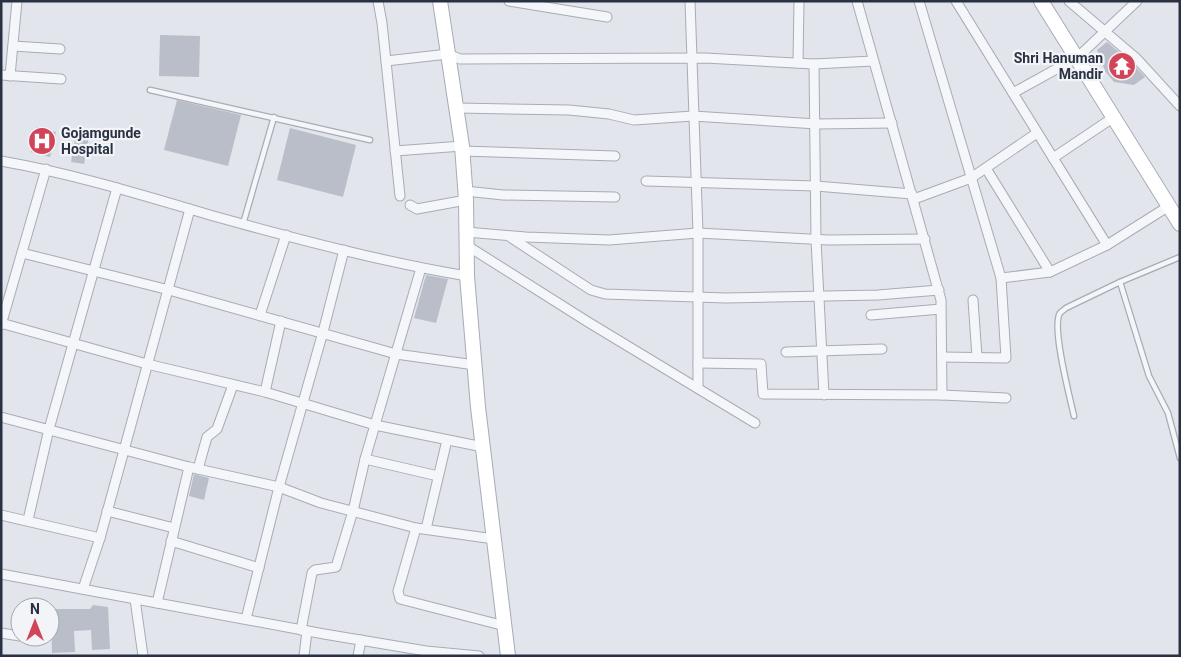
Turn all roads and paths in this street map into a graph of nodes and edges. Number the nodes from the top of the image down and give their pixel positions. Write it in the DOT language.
graph roads {
  1 [pos="17,1"];
  2 [pos="378,1"];
  3 [pos="440,1"];
  4 [pos="509,1"];
  5 [pos="690,1"];
  6 [pos="799,1"];
  7 [pos="857,1"];
  8 [pos="919,1"];
  9 [pos="956,1"];
  10 [pos="1041,1"];
  11 [pos="1069,1"];
  12 [pos="1137,1"];
  13 [pos="607,17"];
  14 [pos="1104,32"];
  15 [pos="13,46"];
  16 [pos="60,49"];
  17 [pos="448,54"];
  18 [pos="1078,57"];
  19 [pos="691,58"];
  20 [pos="386,61"];
  21 [pos="873,61"];
  22 [pos="798,63"];
  23 [pos="814,64"];
  24 [pos="6,75"];
  25 [pos="61,79"];
  26 [pos="150,90"];
  27 [pos="1013,93"];
  28 [pos="1180,106"];
  29 [pos="457,108"];
  30 [pos="694,116"];
  31 [pos="274,117"];
  32 [pos="1114,117"];
  33 [pos="892,123"];
  34 [pos="815,124"];
  35 [pos="1037,133"];
  36 [pos="370,140"];
  37 [pos="462,149"];
  38 [pos="395,151"];
  39 [pos="615,156"];
  40 [pos="1053,158"];
  41 [pos="1,161"];
  42 [pos="46,169"];
  43 [pos="987,170"];
  44 [pos="971,178"];
  45 [pos="646,181"];
  46 [pos="697,183"];
  47 [pos="816,186"];
  48 [pos="117,188"];
  49 [pos="400,196"];
  50 [pos="466,196"];
  51 [pos="913,196"];
  52 [pos="616,197"];
  53 [pos="410,205"];
  54 [pos="190,209"];
  55 [pos="1176,213"];
  56 [pos="243,224"];
  57 [pos="698,233"];
  58 [pos="286,235"];
  59 [pos="508,236"];
  60 [pos="466,239"];
  61 [pos="925,239"];
  62 [pos="816,240"];
  63 [pos="1107,245"];
  64 [pos="344,250"];
  65 [pos="22,253"];
  66 [pos="1180,257"];
  67 [pos="421,268"];
  68 [pos="94,271"];
  69 [pos="1050,272"];
  70 [pos="467,276"];
  71 [pos="1001,278"];
  72 [pos="1120,282"];
  73 [pos="169,290"];
  74 [pos="939,290"];
  75 [pos="820,297"];
  76 [pos="698,298"];
  77 [pos="973,300"];
  78 [pos="941,309"];
  79 [pos="260,315"];
  80 [pos="872,315"];
  81 [pos="281,320"];
  82 [pos="1,324"];
  83 [pos="323,332"];
  84 [pos="73,344"];
  85 [pos="882,350"];
  86 [pos="822,351"];
  87 [pos="786,352"];
  88 [pos="396,354"];
  89 [pos="942,357"];
  90 [pos="977,357"];
  91 [pos="698,363"];
  92 [pos="147,364"];
  93 [pos="475,365"];
  94 [pos="233,385"];
  95 [pos="698,387"];
  96 [pos="265,392"];
  97 [pos="824,395"];
  98 [pos="942,395"];
  99 [pos="1006,398"];
  100 [pos="302,405"];
  101 [pos="1074,416"];
  102 [pos="1,417"];
  103 [pos="755,423"];
  104 [pos="375,425"];
  105 [pos="49,429"];
  106 [pos="447,440"];
  107 [pos="482,447"];
  108 [pos="123,448"];
  109 [pos="1180,458"];
  110 [pos="365,459"];
  111 [pos="189,467"];
  112 [pos="198,469"];
  113 [pos="438,476"];
  114 [pos="279,487"];
  115 [pos="107,511"];
  116 [pos="353,511"];
  117 [pos="1,516"];
  118 [pos="28,520"];
  119 [pos="174,528"];
  120 [pos="416,528"];
  121 [pos="426,529"];
  122 [pos="100,538"];
  123 [pos="494,539"];
  124 [pos="171,541"];
  125 [pos="259,568"];
  126 [pos="1,574"];
  127 [pos="83,589"];
  128 [pos="135,599"];
  129 [pos="157,603"];
  130 [pos="246,620"];
  131 [pos="505,626"];
  132 [pos="304,630"];
  133 [pos="361,640"];
  134 [pos="454,655"];
  135 [pos="143,656"];
  136 [pos="304,656"];
  137 [pos="358,656"];
  138 [pos="479,656"];
  139 [pos="508,656"];
  1 -- 15 [label="street"];
  2 -- 20 [label="street"];
  3 -- 17 [label="street"];
  4 -- 13 [label="street"];
  5 -- 19 [label="street"];
  6 -- 22 [label="street"];
  7 -- 21 [label="street"];
  8 -- 44 [label="street"];
  9 -- 27 [label="street"];
  10 -- 18 [label="street"];
  11 -- 14 [label="street"];
  12 -- 14 [label="street"];
  14 -- 18 [label="street"];
  14 -- 28 [label="street"];
  15 -- 16 [label="street"];
  15 -- 24 [label="street"];
  17 -- 19 [label="street"];
  17 -- 20 [label="street"];
  17 -- 29 [label="street"];
  18 -- 27 [label="street"];
  18 -- 32 [label="street"];
  19 -- 22 [label="street"];
  19 -- 30 [label="street"];
  20 -- 38 [label="street"];
  21 -- 23 [label="street"];
  21 -- 33 [label="street"];
  22 -- 23 [label="street"];
  23 -- 34 [label="street"];
  24 -- 25 [label="street"];
  26 -- 31 [label="lane"];
  27 -- 35 [label="street"];
  29 -- 30 [label="street"];
  29 -- 37 [label="street"];
  30 -- 34 [label="street"];
  30 -- 46 [label="street"];
  31 -- 36 [label="lane"];
  31 -- 56 [label="lane"];
  32 -- 40 [label="street"];
  32 -- 55 [label="street"];
  33 -- 34 [label="street"];
  33 -- 51 [label="street"];
  34 -- 47 [label="street"];
  35 -- 40 [label="street"];
  35 -- 43 [label="street"];
  37 -- 38 [label="street"];
  37 -- 39 [label="street"];
  37 -- 50 [label="street"];
  38 -- 49 [label="street"];
  40 -- 63 [label="street"];
  41 -- 42 [label="street"];
  42 -- 48 [label="street"];
  42 -- 65 [label="street"];
  43 -- 44 [label="street"];
  43 -- 69 [label="street"];
  44 -- 51 [label="street"];
  44 -- 71 [label="street"];
  45 -- 46 [label="street"];
  46 -- 47 [label="street"];
  46 -- 57 [label="street"];
  47 -- 51 [label="street"];
  47 -- 62 [label="street"];
  48 -- 54 [label="street"];
  48 -- 68 [label="street"];
  50 -- 52 [label="street"];
  50 -- 53 [label="street"];
  50 -- 60 [label="street"];
  51 -- 61 [label="street"];
  54 -- 56 [label="street"];
  54 -- 73 [label="street"];
  55 -- 63 [label="street"];
  56 -- 58 [label="street"];
  57 -- 59 [label="street"];
  57 -- 62 [label="street"];
  57 -- 76 [label="street"];
  58 -- 64 [label="street"];
  58 -- 79 [label="street"];
  59 -- 60 [label="street"];
  59 -- 76 [label="street"];
  60 -- 70 [label="street"];
  60 -- 95 [label="street"];
  61 -- 62 [label="street"];
  61 -- 74 [label="street"];
  62 -- 75 [label="street"];
  63 -- 69 [label="street"];
  64 -- 67 [label="street"];
  64 -- 83 [label="street"];
  65 -- 68 [label="street"];
  65 -- 82 [label="street"];
  66 -- 72 [label="lane"];
  67 -- 70 [label="street"];
  67 -- 88 [label="street"];
  68 -- 73 [label="street"];
  68 -- 84 [label="street"];
  69 -- 71 [label="street"];
  70 -- 93 [label="street"];
  71 -- 90 [label="street"];
  72 -- 101 [label="lane"];
  72 -- 109 [label="lane"];
  73 -- 79 [label="street"];
  73 -- 92 [label="street"];
  74 -- 75 [label="street"];
  74 -- 78 [label="street"];
  75 -- 76 [label="street"];
  75 -- 86 [label="street"];
  76 -- 91 [label="street"];
  77 -- 90 [label="street"];
  78 -- 80 [label="street"];
  78 -- 89 [label="street"];
  79 -- 81 [label="street"];
  81 -- 83 [label="street"];
  81 -- 96 [label="street"];
  82 -- 84 [label="street"];
  83 -- 88 [label="street"];
  83 -- 100 [label="street"];
  84 -- 92 [label="street"];
  84 -- 105 [label="street"];
  85 -- 86 [label="street"];
  86 -- 87 [label="street"];
  86 -- 97 [label="street"];
  88 -- 93 [label="street"];
  88 -- 104 [label="street"];
  89 -- 90 [label="street"];
  89 -- 98 [label="street"];
  91 -- 95 [label="street"];
  91 -- 97 [label="street"];
  92 -- 94 [label="street"];
  92 -- 108 [label="street"];
  93 -- 107 [label="street"];
  94 -- 96 [label="street"];
  94 -- 112 [label="street"];
  95 -- 103 [label="street"];
  96 -- 100 [label="street"];
  97 -- 98 [label="street"];
  98 -- 99 [label="street"];
  100 -- 104 [label="street"];
  100 -- 114 [label="street"];
  102 -- 105 [label="street"];
  104 -- 106 [label="street"];
  104 -- 110 [label="street"];
  105 -- 108 [label="street"];
  105 -- 118 [label="street"];
  106 -- 107 [label="street"];
  106 -- 113 [label="street"];
  107 -- 123 [label="street"];
  108 -- 111 [label="street"];
  108 -- 115 [label="street"];
  110 -- 113 [label="street"];
  110 -- 116 [label="street"];
  111 -- 112 [label="street"];
  111 -- 119 [label="street"];
  112 -- 114 [label="street"];
  113 -- 121 [label="street"];
  114 -- 116 [label="street"];
  114 -- 125 [label="street"];
  115 -- 119 [label="street"];
  115 -- 122 [label="street"];
  116 -- 120 [label="street"];
  116 -- 132 [label="street"];
  117 -- 118 [label="street"];
  118 -- 122 [label="street"];
  119 -- 124 [label="street"];
  120 -- 121 [label="street"];
  120 -- 131 [label="street"];
  121 -- 123 [label="street"];
  122 -- 127 [label="street"];
  123 -- 131 [label="street"];
  124 -- 125 [label="street"];
  124 -- 129 [label="street"];
  125 -- 130 [label="street"];
  126 -- 127 [label="street"];
  127 -- 128 [label="street"];
  128 -- 129 [label="street"];
  128 -- 135 [label="street"];
  129 -- 130 [label="street"];
  130 -- 132 [label="street"];
  131 -- 139 [label="street"];
  132 -- 133 [label="street"];
  132 -- 136 [label="street"];
  133 -- 134 [label="street"];
  133 -- 137 [label="street"];
  134 -- 138 [label="street"];
}
